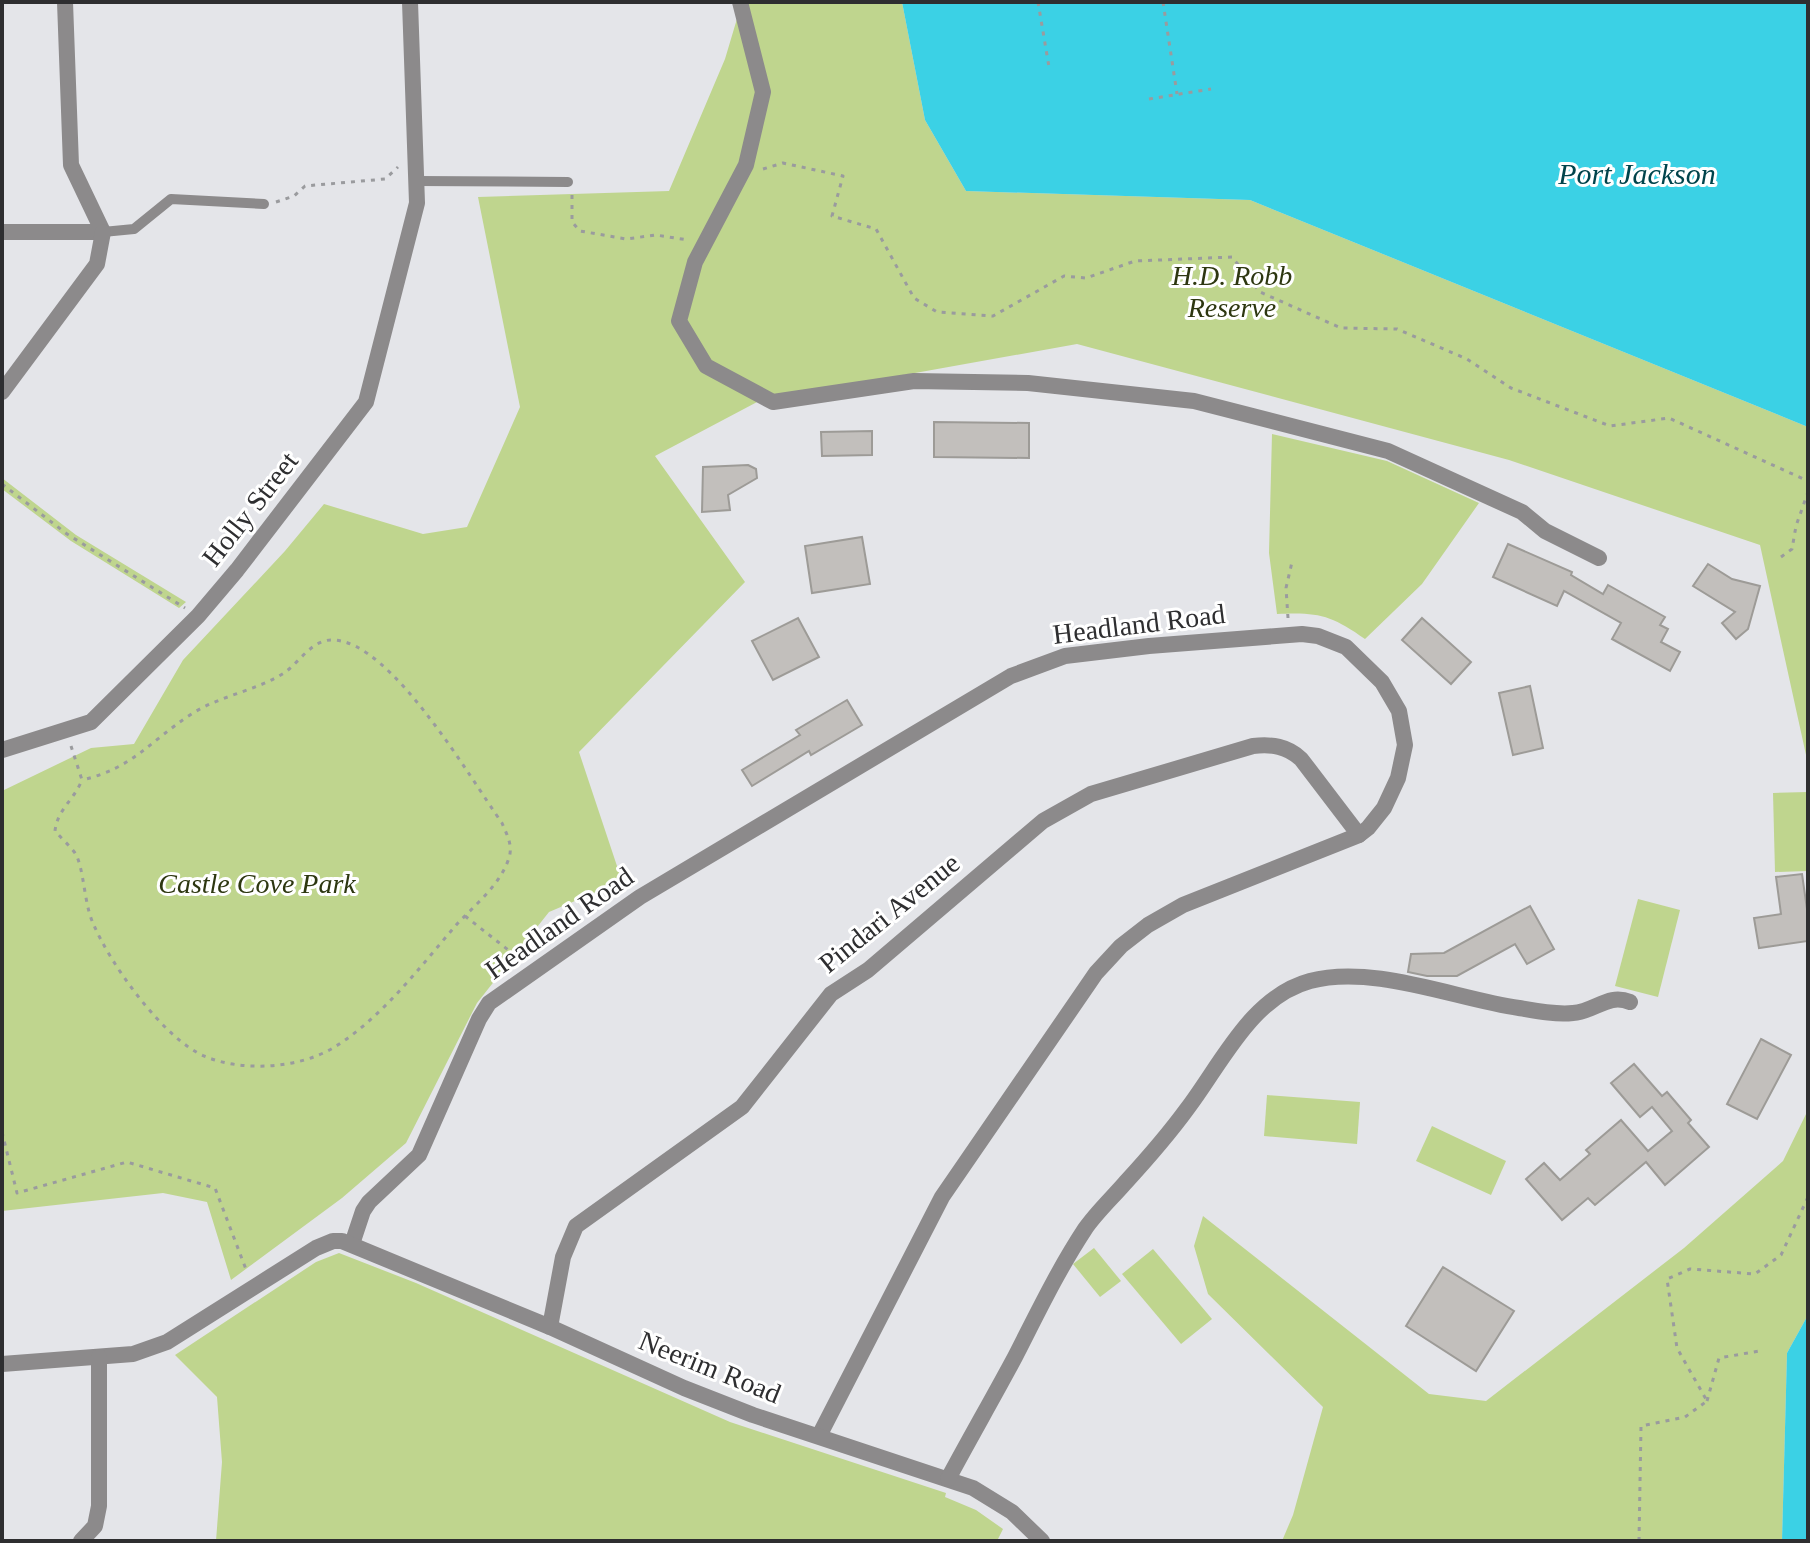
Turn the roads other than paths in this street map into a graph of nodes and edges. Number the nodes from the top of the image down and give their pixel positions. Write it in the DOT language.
graph roads {
  1 [pos="65,2"];
  2 [pos="410,2"];
  3 [pos="740,2"];
  4 [pos="417,181"];
  5 [pos="568,182"];
  6 [pos="264,204"];
  7 [pos="2,232"];
  8 [pos="103,232"];
  9 [pos="2,392"];
  10 [pos="1599,558"];
  11 [pos="2,750"];
  12 [pos="1359,835"];
  13 [pos="1630,1002"];
  14 [pos="352,1244"];
  15 [pos="550,1327"];
  16 [pos="99,1357"];
  17 [pos="2,1364"];
  18 [pos="819,1436"];
  19 [pos="948,1479"];
  20 [pos="81,1541"];
  21 [pos="1042,1541"];
  1 -- 8 [label="street"];
  2 -- 4 [label="street, Holly Street"];
  3 -- 10 [label="street"];
  4 -- 5 [label="lane"];
  4 -- 11 [label="street, Holly Street"];
  6 -- 8 [label="lane"];
  7 -- 8 [label="street"];
  8 -- 9 [label="street"];
  12 -- 14 [label="street, Headland Road"];
  12 -- 15 [label="street, Pindari Avenue"];
  12 -- 18 [label="street, Headland Road"];
  13 -- 19 [label="street"];
  14 -- 15 [label="street, Neerim Road"];
  14 -- 16 [label="street"];
  15 -- 18 [label="street, Neerim Road"];
  16 -- 17 [label="street"];
  16 -- 20 [label="street"];
  18 -- 19 [label="street, Neerim Road"];
  19 -- 21 [label="street, Neerim Road"];
}
